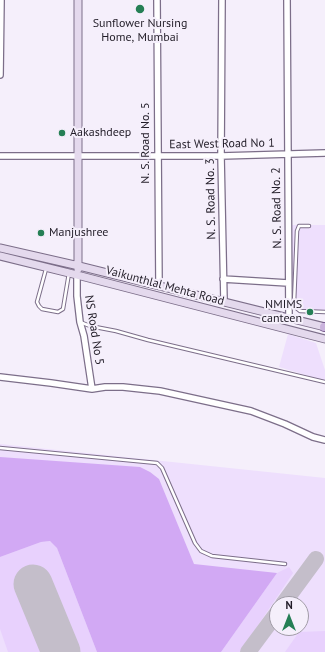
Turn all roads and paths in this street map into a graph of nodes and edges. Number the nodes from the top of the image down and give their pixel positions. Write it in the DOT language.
graph roads {
  1 [pos="1,0"];
  2 [pos="78,0"];
  3 [pos="157,0"];
  4 [pos="222,0"];
  5 [pos="287,0"];
  6 [pos="1,32"];
  7 [pos="0,75"];
  8 [pos="325,153"];
  9 [pos="287,154"];
  10 [pos="0,156"];
  11 [pos="78,156"];
  12 [pos="157,156"];
  13 [pos="220,156"];
  14 [pos="309,226"];
  15 [pos="288,243"];
  16 [pos="296,243"];
  17 [pos="0,248"];
  18 [pos="0,256"];
  19 [pos="79,266"];
  20 [pos="46,267"];
  21 [pos="73,274"];
  22 [pos="223,279"];
  23 [pos="288,283"];
  24 [pos="159,285"];
  25 [pos="293,300"];
  26 [pos="224,301"];
  27 [pos="325,312"];
  28 [pos="289,319"];
  29 [pos="80,322"];
  30 [pos="325,326"];
  31 [pos="325,339"];
  32 [pos="0,377"];
  33 [pos="325,382"];
  34 [pos="92,389"];
  35 [pos="325,440"];
  36 [pos="0,448"];
  37 [pos="285,564"];
  1 -- 6 [label="street"];
  2 -- 11 [label="main road"];
  3 -- 12 [label="street, N. S. Road No. 5"];
  4 -- 13 [label="street, N. S. Road No. 3"];
  5 -- 9 [label="street, N. S. Road No. 2"];
  6 -- 7 [label="street"];
  8 -- 9 [label="street, East West Road No 1"];
  9 -- 13 [label="street, East West Road No 1"];
  9 -- 15 [label="street, N. S. Road No. 2"];
  10 -- 11 [label="street, East West Road No 1"];
  11 -- 12 [label="street, East West Road No 1"];
  11 -- 19 [label="main road"];
  12 -- 13 [label="street, East West Road No 1"];
  12 -- 24 [label="street, N. S. Road No. 5"];
  13 -- 22 [label="street, N. S. Road No. 3"];
  14 -- 16 [label="lane"];
  15 -- 16 [label="lane"];
  15 -- 23 [label="street, N. S. Road No. 2"];
  16 -- 25 [label="lane"];
  17 -- 19 [label="main road, Vaikunthlal Mehta Road"];
  18 -- 20 [label="main road, Vaikunthlal Mehta Road"];
  19 -- 21 [label="main road"];
  19 -- 24 [label="main road, Vaikunthlal Mehta Road"];
  20 -- 21 [label="main road, Vaikunthlal Mehta Road"];
  20 -- 21 [label="lane"];
  21 -- 29 [label="street, NS Road No 5"];
  21 -- 31 [label="main road, Vaikunthlal Mehta Road"];
  22 -- 23 [label="street"];
  22 -- 26 [label="street, N. S. Road No. 3"];
  23 -- 25 [label="street, N. S. Road No. 2"];
  24 -- 26 [label="main road, Vaikunthlal Mehta Road"];
  25 -- 27 [label="lane"];
  25 -- 28 [label="street, N. S. Road No. 2"];
  26 -- 28 [label="main road, Vaikunthlal Mehta Road"];
  28 -- 30 [label="main road, Vaikunthlal Mehta Road"];
  29 -- 33 [label="lane"];
  29 -- 34 [label="street, NS Road No 5"];
  32 -- 34 [label="street"];
  34 -- 35 [label="street"];
  36 -- 37 [label="lane"];
}
